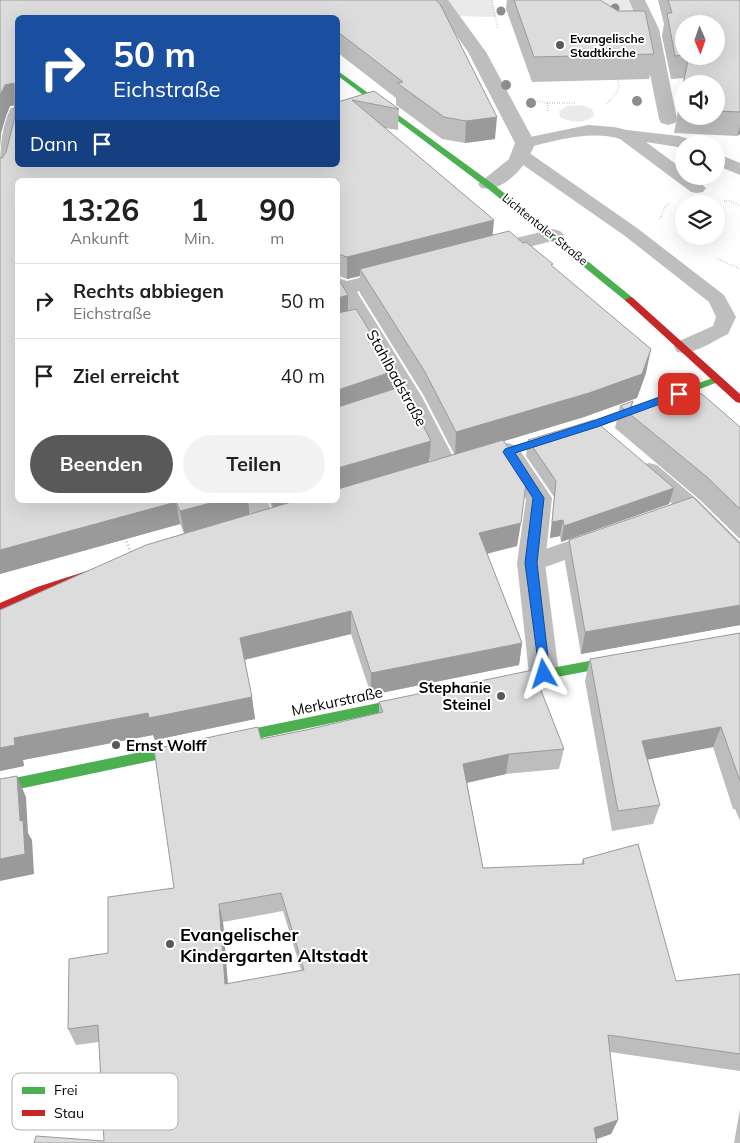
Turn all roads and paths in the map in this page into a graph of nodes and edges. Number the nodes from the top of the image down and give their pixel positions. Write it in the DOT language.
graph roads {
  1 [pos="440,0"];
  2 [pos="637,0"];
  3 [pos="618,72"];
  4 [pos="340,75"];
  5 [pos="668,119"];
  6 [pos="15,120"];
  7 [pos="619,133"];
  8 [pos="675,140"];
  9 [pos="524,150"];
  10 [pos="725,162"];
  11 [pos="740,170"];
  12 [pos="0,174"];
  13 [pos="488,184"];
  14 [pos="697,188"];
  15 [pos="553,235"];
  16 [pos="467,257"];
  17 [pos="420,269"];
  18 [pos="341,287"];
  19 [pos="684,347"];
  20 [pos="718,379"];
  21 [pos="740,400"];
  22 [pos="508,452"];
  23 [pos="631,456"];
  24 [pos="451,468"];
  25 [pos="257,503"];
  26 [pos="266,523"];
  27 [pos="616,533"];
  28 [pos="124,534"];
  29 [pos="740,558"];
  30 [pos="134,560"];
  31 [pos="531,563"];
  32 [pos="0,608"];
  33 [pos="642,656"];
  34 [pos="544,674"];
  35 [pos="486,686"];
  36 [pos="428,698"];
  37 [pos="0,787"];
  1 -- 9 [label="street"];
  2 -- 5 [label="street"];
  3 -- 7 [label="path"];
  4 -- 13 [label="street, Lichtentaler Straße"];
  6 -- 12 [label="street"];
  7 -- 8 [label="lane"];
  7 -- 9 [label="lane"];
  7 -- 14 [label="lane"];
  9 -- 13 [label="street"];
  9 -- 19 [label="lane"];
  10 -- 11 [label="lane"];
  13 -- 15 [label="street, Lichtentaler Straße"];
  15 -- 16 [label="street"];
  15 -- 19 [label="street, Lichtentaler Straße"];
  17 -- 18 [label="street"];
  18 -- 24 [label="street, Stahlbadstraße"];
  19 -- 20 [label="street, Lichtentaler Straße"];
  20 -- 21 [label="street, Lichtentaler Straße"];
  20 -- 22 [label="street"];
  22 -- 24 [label="street"];
  22 -- 31 [label="street"];
  23 -- 29 [label="lane"];
  25 -- 26 [label="lane"];
  27 -- 31 [label="lane"];
  28 -- 30 [label="path"];
  30 -- 32 [label="street"];
  31 -- 34 [label="street"];
  33 -- 34 [label="street"];
  34 -- 35 [label="street"];
  36 -- 37 [label="street, Merkurstraße"];
}
